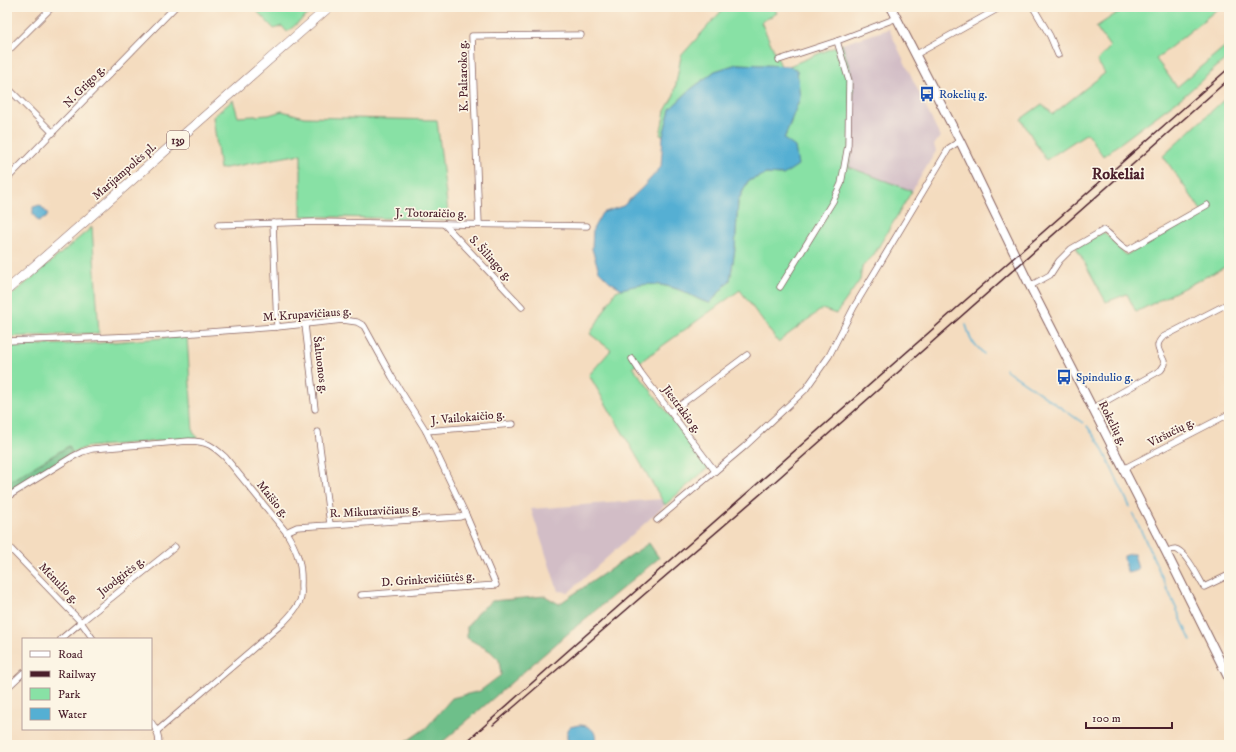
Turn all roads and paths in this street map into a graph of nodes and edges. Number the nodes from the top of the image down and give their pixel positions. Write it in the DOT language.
graph roads {
  1 [pos="52,7"];
  2 [pos="175,7"];
  3 [pos="329,7"];
  4 [pos="891,7"];
  5 [pos="1001,7"];
  6 [pos="1033,7"];
  7 [pos="896,18"];
  8 [pos="581,35"];
  9 [pos="837,41"];
  10 [pos="7,52"];
  11 [pos="1058,54"];
  12 [pos="915,55"];
  13 [pos="779,60"];
  14 [pos="7,87"];
  15 [pos="53,133"];
  16 [pos="960,141"];
  17 [pos="7,179"];
  18 [pos="1207,205"];
  19 [pos="274,223"];
  20 [pos="218,224"];
  21 [pos="444,224"];
  22 [pos="479,224"];
  23 [pos="587,226"];
  24 [pos="1030,286"];
  25 [pos="780,287"];
  26 [pos="7,290"];
  27 [pos="1229,303"];
  28 [pos="522,307"];
  29 [pos="305,325"];
  30 [pos="277,327"];
  31 [pos="7,341"];
  32 [pos="747,355"];
  33 [pos="632,359"];
  34 [pos="315,409"];
  35 [pos="1092,409"];
  36 [pos="671,412"];
  37 [pos="1229,414"];
  38 [pos="513,424"];
  39 [pos="426,431"];
  40 [pos="318,432"];
  41 [pos="1123,469"];
  42 [pos="715,471"];
  43 [pos="7,497"];
  44 [pos="466,515"];
  45 [pos="657,520"];
  46 [pos="330,524"];
  47 [pos="286,532"];
  48 [pos="7,545"];
  49 [pos="175,547"];
  50 [pos="1166,552"];
  51 [pos="1229,575"];
  52 [pos="496,585"];
  53 [pos="361,596"];
  54 [pos="81,622"];
  55 [pos="62,638"];
  56 [pos="92,638"];
  57 [pos="22,674"];
  58 [pos="1229,679"];
  59 [pos="7,688"];
  60 [pos="152,724"];
  61 [pos="157,731"];
  62 [pos="159,745"];
  1 -- 10 [label="street"];
  2 -- 15 [label="street, N. Grigo g."];
  3 -- 26 [label="main road, Marijampolės pl. / 139"];
  4 -- 7 [label="main road, Rokelių g."];
  5 -- 12 [label="street"];
  6 -- 11 [label="street"];
  7 -- 9 [label="street"];
  7 -- 12 [label="main road, Rokelių g."];
  8 -- 22 [label="street, K. Paltaroko g."];
  9 -- 13 [label="street"];
  9 -- 25 [label="street"];
  12 -- 16 [label="main road, Rokelių g."];
  14 -- 15 [label="street"];
  15 -- 17 [label="street, N. Grigo g."];
  16 -- 24 [label="main road, Rokelių g."];
  16 -- 42 [label="street"];
  18 -- 24 [label="street"];
  19 -- 20 [label="street, J. Totoraičio g."];
  19 -- 21 [label="street, J. Totoraičio g."];
  19 -- 30 [label="street"];
  21 -- 22 [label="street, J. Totoraičio g."];
  21 -- 28 [label="street, S. Šilingo g."];
  22 -- 23 [label="street, J. Totoraičio g."];
  24 -- 35 [label="main road, Rokelių g."];
  27 -- 35 [label="street"];
  29 -- 30 [label="street, M. Krupavičiaus g."];
  29 -- 34 [label="street, Šaltuonos g."];
  29 -- 39 [label="street, M. Krupavičiaus g."];
  30 -- 31 [label="street, M. Krupavičiaus g."];
  32 -- 36 [label="street"];
  33 -- 36 [label="street, Jiestrakio g."];
  35 -- 41 [label="main road, Rokelių g."];
  36 -- 42 [label="street, Jiestrakio g."];
  37 -- 41 [label="street, Viršučių g."];
  38 -- 39 [label="street, J. Vailokaičio g."];
  39 -- 44 [label="street, M. Krupavičiaus g."];
  40 -- 46 [label="street"];
  41 -- 50 [label="main road, Rokelių g."];
  42 -- 45 [label="street"];
  43 -- 47 [label="street, Maišio g."];
  44 -- 46 [label="street, R. Mikutavičiaus g."];
  44 -- 52 [label="street, M. Krupavičiaus g."];
  46 -- 47 [label="street, R. Mikutavičiaus g."];
  47 -- 61 [label="street, Maišio g."];
  48 -- 54 [label="street, Mėnulio g."];
  49 -- 54 [label="street, Juodgirės g."];
  50 -- 51 [label="street"];
  50 -- 58 [label="main road, Rokelių g."];
  52 -- 53 [label="street, D. Grinkevičiūtės g."];
  54 -- 55 [label="street, Juodgirės g."];
  54 -- 56 [label="street, Mėnulio g."];
  57 -- 59 [label="street"];
  60 -- 61 [label="street"];
  61 -- 62 [label="street"];
}
